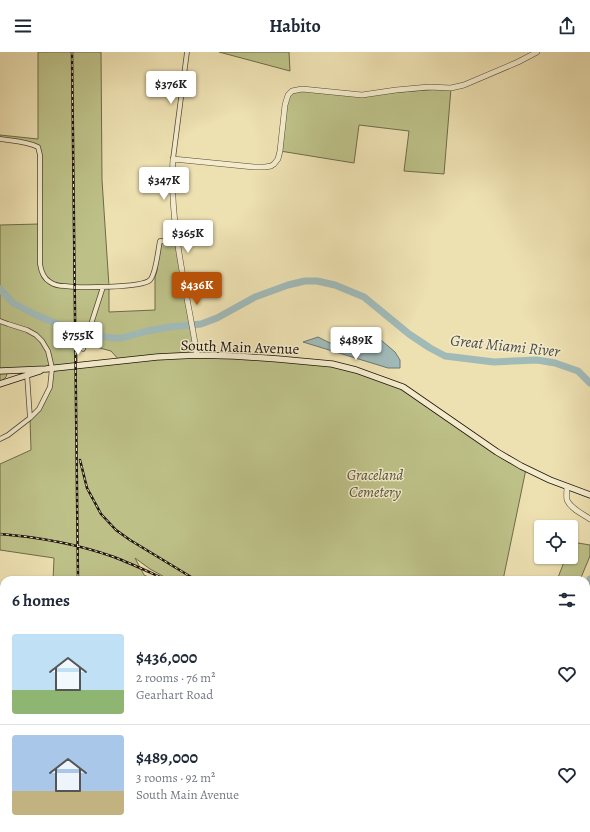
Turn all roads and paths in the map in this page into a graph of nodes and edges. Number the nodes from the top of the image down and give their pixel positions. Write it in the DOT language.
graph roads {
  1 [pos="187,52"];
  2 [pos="536,52"];
  3 [pos="0,140"];
  4 [pos="173,160"];
  5 [pos="178,242"];
  6 [pos="103,287"];
  7 [pos="0,321"];
  8 [pos="83,348"];
  9 [pos="196,355"];
  10 [pos="49,368"];
  11 [pos="0,371"];
  12 [pos="27,372"];
  13 [pos="0,384"];
  14 [pos="30,418"];
  15 [pos="0,440"];
  16 [pos="567,487"];
  17 [pos="590,495"];
  18 [pos="590,519"];
  1 -- 4 [label="street"];
  2 -- 4 [label="street"];
  3 -- 6 [label="street"];
  4 -- 5 [label="street"];
  5 -- 6 [label="street"];
  5 -- 9 [label="street"];
  6 -- 8 [label="street"];
  7 -- 10 [label="street"];
  9 -- 10 [label="main road, South Main Avenue"];
  9 -- 16 [label="main road, South Main Avenue"];
  10 -- 12 [label="main road, South Main Avenue"];
  10 -- 14 [label="street"];
  11 -- 12 [label="main road, South Main Avenue"];
  12 -- 13 [label="main road"];
  12 -- 14 [label="street"];
  14 -- 15 [label="street"];
  16 -- 17 [label="main road, South Main Avenue"];
  16 -- 18 [label="street"];
}
